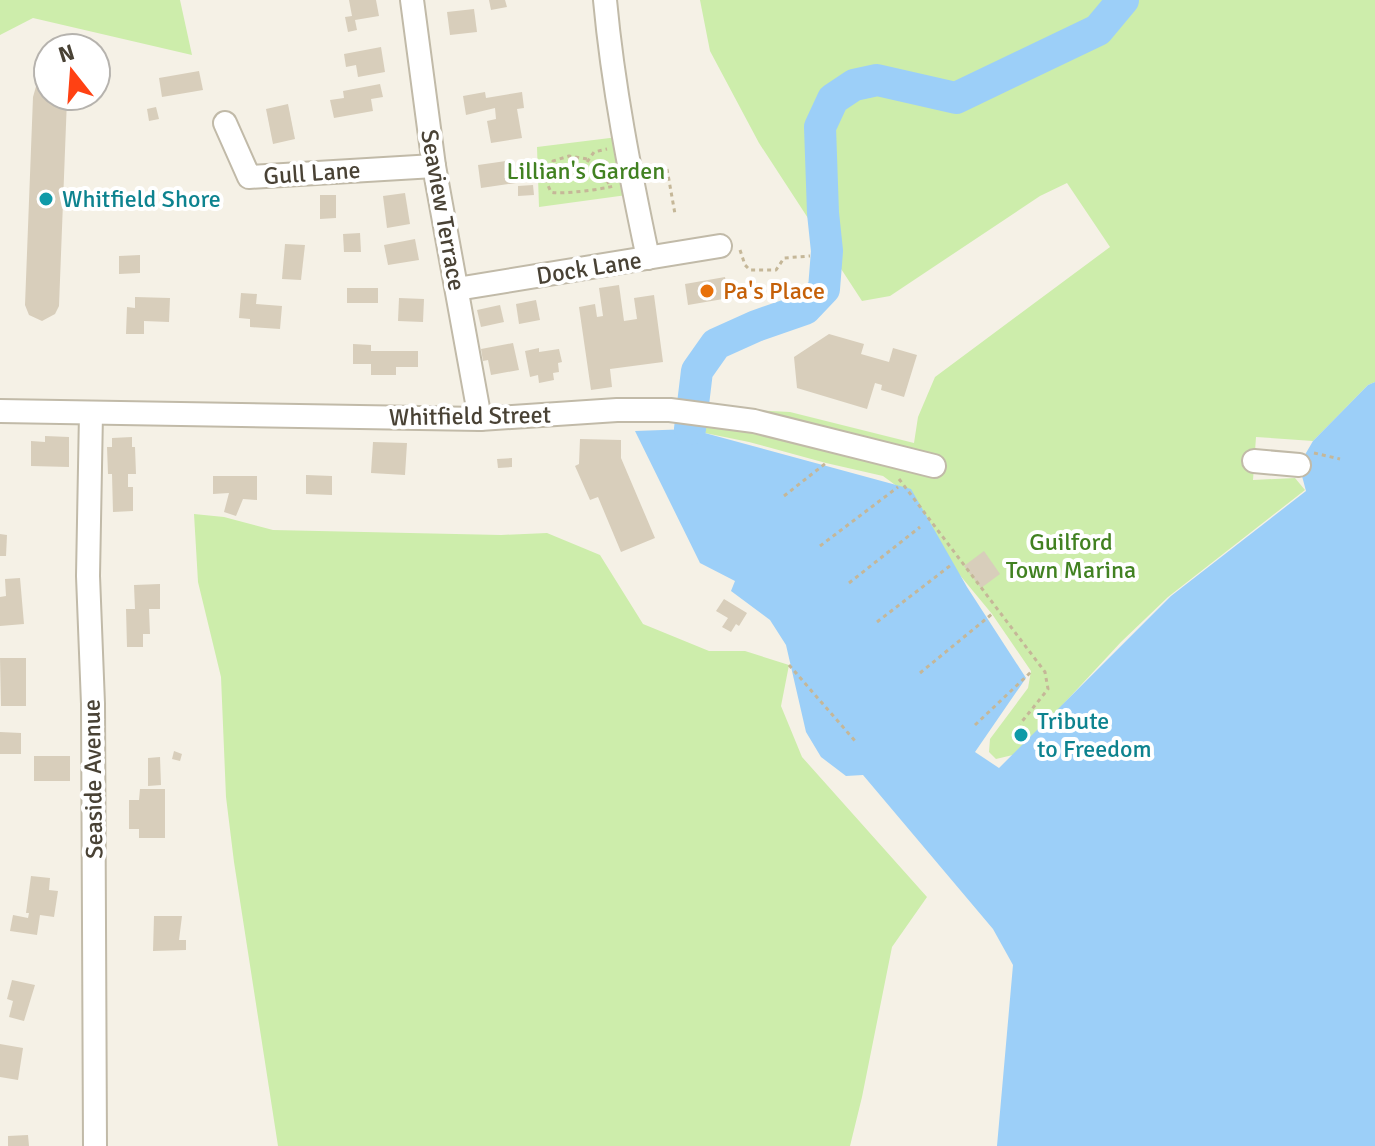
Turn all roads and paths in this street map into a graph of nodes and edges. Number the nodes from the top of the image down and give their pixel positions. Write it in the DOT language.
graph roads {
  1 [pos="412,0"];
  2 [pos="605,0"];
  3 [pos="225,123"];
  4 [pos="587,159"];
  5 [pos="434,166"];
  6 [pos="667,169"];
  7 [pos="554,173"];
  8 [pos="675,214"];
  9 [pos="729,244"];
  10 [pos="810,256"];
  11 [pos="648,258"];
  12 [pos="457,289"];
  13 [pos="0,411"];
  14 [pos="91,413"];
  15 [pos="480,419"];
  16 [pos="1254,461"];
  17 [pos="826,463"];
  18 [pos="1299,465"];
  19 [pos="934,466"];
  20 [pos="896,477"];
  21 [pos="898,487"];
  22 [pos="784,496"];
  23 [pos="920,527"];
  24 [pos="820,546"];
  25 [pos="951,565"];
  26 [pos="849,583"];
  27 [pos="992,614"];
  28 [pos="877,622"];
  29 [pos="789,665"];
  30 [pos="1032,671"];
  31 [pos="920,673"];
  32 [pos="1020,724"];
  33 [pos="975,725"];
  34 [pos="856,742"];
  35 [pos="95,1146"];
  1 -- 5 [label="street, Seaview Terrace"];
  2 -- 11 [label="street"];
  3 -- 5 [label="street, Gull Lane"];
  4 -- 7 [label="path"];
  4 -- 7 [label="path"];
  4 -- 7 [label="path"];
  5 -- 12 [label="street, Seaview Terrace"];
  6 -- 8 [label="path"];
  9 -- 10 [label="path"];
  9 -- 11 [label="street, Dock Lane"];
  11 -- 12 [label="street, Dock Lane"];
  12 -- 15 [label="street, Seaview Terrace"];
  13 -- 14 [label="street, Whitfield Street"];
  14 -- 15 [label="street, Whitfield Street"];
  14 -- 35 [label="street, Seaside Avenue"];
  15 -- 19 [label="street, Whitfield Street"];
  16 -- 18 [label="street"];
  17 -- 22 [label="path"];
  20 -- 32 [label="path"];
  21 -- 24 [label="path"];
  23 -- 26 [label="path"];
  25 -- 28 [label="path"];
  27 -- 31 [label="path"];
  29 -- 34 [label="path"];
  30 -- 33 [label="path"];
}
